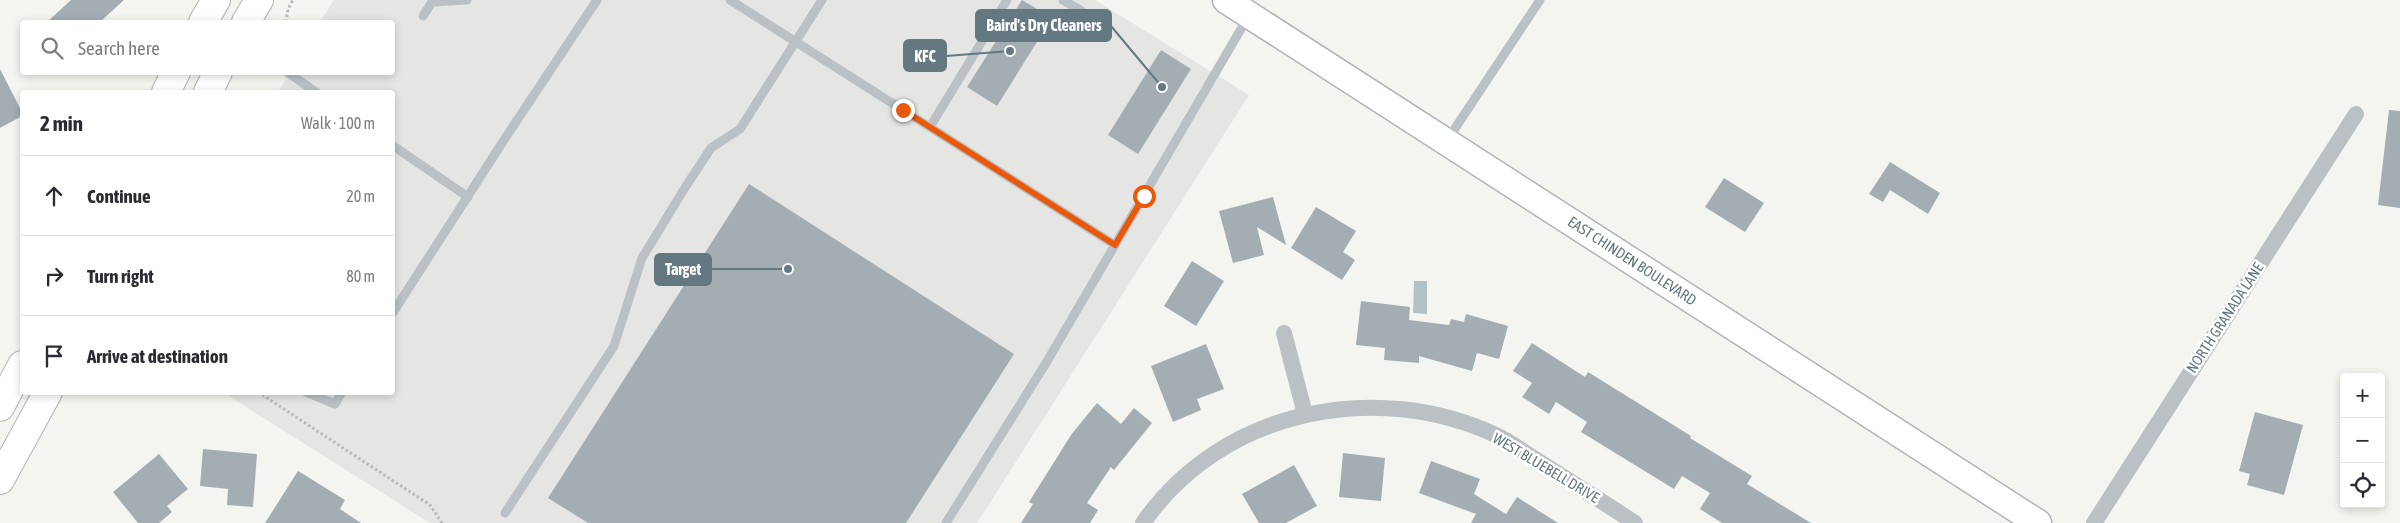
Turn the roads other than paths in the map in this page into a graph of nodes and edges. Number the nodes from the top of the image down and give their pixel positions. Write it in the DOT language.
graph roads {
  1 [pos="216,0"];
  2 [pos="259,0"];
  3 [pos="467,0"];
  4 [pos="597,0"];
  5 [pos="730,0"];
  6 [pos="822,0"];
  7 [pos="1007,0"];
  8 [pos="1063,0"];
  9 [pos="1226,0"];
  10 [pos="1540,0"];
  11 [pos="1250,14"];
  12 [pos="423,16"];
  13 [pos="204,20"];
  14 [pos="247,20"];
  15 [pos="1090,32"];
  16 [pos="796,42"];
  17 [pos="174,75"];
  18 [pos="216,75"];
  19 [pos="291,75"];
  20 [pos="167,90"];
  21 [pos="209,90"];
  22 [pos="313,90"];
  23 [pos="2356,114"];
  24 [pos="930,127"];
  25 [pos="1446,142"];
  26 [pos="395,147"];
  27 [pos="468,197"];
  28 [pos="1115,245"];
  29 [pos="395,309"];
  30 [pos="1284,333"];
  31 [pos="20,369"];
  32 [pos="46,395"];
  33 [pos="313,395"];
  34 [pos="340,395"];
  35 [pos="1,402"];
  36 [pos="1305,414"];
  37 [pos="0,480"];
  38 [pos="505,513"];
  39 [pos="946,523"];
  40 [pos="1143,523"];
  41 [pos="1636,523"];
  42 [pos="2038,523"];
  43 [pos="2094,523"];
  1 -- 13 [label="highway"];
  2 -- 14 [label="highway"];
  3 -- 12 [label="lane"];
  4 -- 27 [label="lane"];
  5 -- 16 [label="lane"];
  6 -- 16 [label="lane"];
  7 -- 24 [label="lane"];
  8 -- 15 [label="lane"];
  9 -- 11 [label="main road, EAST CHINDEN BOULEVARD"];
  10 -- 25 [label="lane"];
  11 -- 25 [label="main road, EAST CHINDEN BOULEVARD"];
  11 -- 28 [label="lane"];
  16 -- 24 [label="lane"];
  16 -- 38 [label="lane"];
  17 -- 20 [label="highway"];
  18 -- 21 [label="highway"];
  19 -- 22 [label="lane"];
  23 -- 43 [label="street, NORTH GRANADA LANE"];
  24 -- 28 [label="lane"];
  25 -- 42 [label="main road, EAST CHINDEN BOULEVARD"];
  26 -- 27 [label="lane"];
  27 -- 29 [label="lane"];
  28 -- 39 [label="lane"];
  30 -- 36 [label="street"];
  31 -- 35 [label="highway"];
  32 -- 37 [label="highway"];
  33 -- 34 [label="lane"];
  36 -- 40 [label="street, WEST BLUEBELL DRIVE"];
  36 -- 41 [label="street, WEST BLUEBELL DRIVE"];
}
